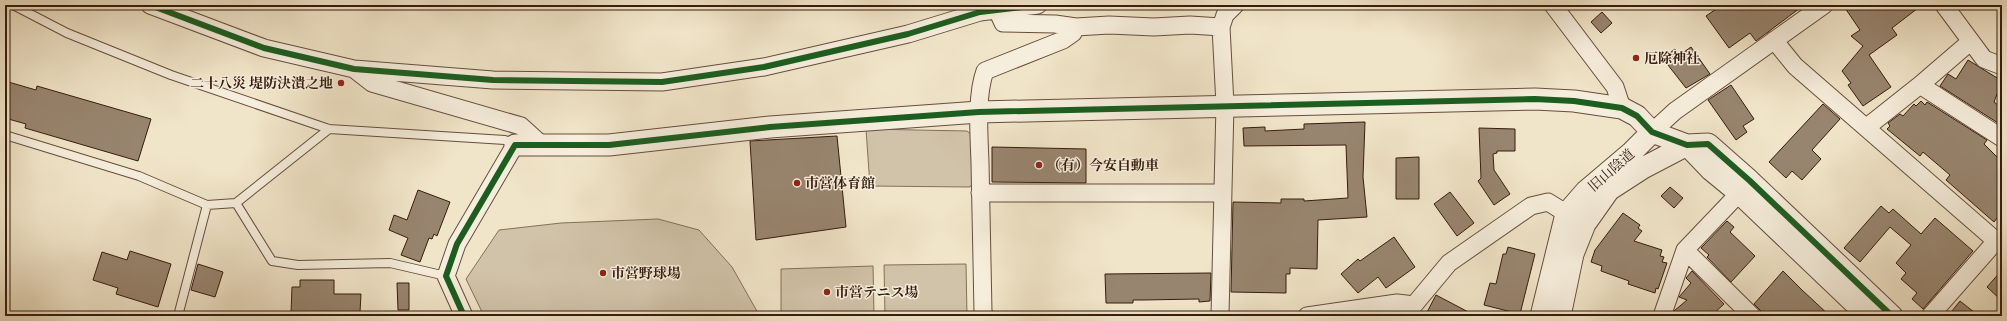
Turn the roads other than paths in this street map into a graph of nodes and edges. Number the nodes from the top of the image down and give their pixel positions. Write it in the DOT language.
graph roads {
  1 [pos="13,5"];
  2 [pos="150,5"];
  3 [pos="1038,5"];
  4 [pos="1235,5"];
  5 [pos="1553,5"];
  6 [pos="1824,5"];
  7 [pos="1944,5"];
  8 [pos="997,10"];
  9 [pos="1076,28"];
  10 [pos="1221,28"];
  11 [pos="1774,40"];
  12 [pos="1970,42"];
  13 [pos="2002,66"];
  14 [pos="354,68"];
  15 [pos="1920,85"];
  16 [pos="1225,105"];
  17 [pos="1622,108"];
  18 [pos="979,112"];
  19 [pos="1867,127"];
  20 [pos="329,130"];
  21 [pos="1652,132"];
  22 [pos="5,135"];
  23 [pos="2002,138"];
  24 [pos="515,145"];
  25 [pos="542,145"];
  26 [pos="1687,145"];
  27 [pos="1745,187"];
  28 [pos="980,193"];
  29 [pos="1222,193"];
  30 [pos="236,203"];
  31 [pos="207,205"];
  32 [pos="1566,214"];
  33 [pos="1585,224"];
  34 [pos="1999,244"];
  35 [pos="1685,250"];
  36 [pos="446,276"];
  37 [pos="1411,310"];
  38 [pos="178,316"];
  39 [pos="464,316"];
  40 [pos="985,316"];
  41 [pos="1220,316"];
  42 [pos="1307,316"];
  43 [pos="1541,316"];
  44 [pos="1560,316"];
  45 [pos="1662,316"];
  46 [pos="1752,316"];
  47 [pos="1868,316"];
  48 [pos="1892,316"];
  49 [pos="1930,316"];
  1 -- 20 [label="lane"];
  2 -- 14 [label="street"];
  3 -- 8 [label="street"];
  4 -- 10 [label="street"];
  5 -- 17 [label="street"];
  6 -- 11 [label="street, 旧山陰道"];
  7 -- 12 [label="street"];
  8 -- 9 [label="street"];
  8 -- 14 [label="street"];
  9 -- 10 [label="street"];
  9 -- 18 [label="street"];
  10 -- 16 [label="street"];
  11 -- 19 [label="street"];
  11 -- 21 [label="street, 旧山陰道"];
  12 -- 13 [label="street"];
  12 -- 15 [label="street"];
  14 -- 25 [label="street"];
  15 -- 19 [label="street"];
  15 -- 23 [label="street"];
  16 -- 17 [label="street"];
  16 -- 18 [label="street"];
  16 -- 29 [label="street"];
  17 -- 21 [label="street"];
  18 -- 25 [label="street"];
  18 -- 28 [label="street"];
  19 -- 34 [label="street"];
  20 -- 24 [label="lane"];
  20 -- 30 [label="lane"];
  21 -- 26 [label="street"];
  21 -- 32 [label="street, 旧山陰道"];
  22 -- 31 [label="lane"];
  24 -- 25 [label="street"];
  24 -- 36 [label="street"];
  26 -- 27 [label="street"];
  26 -- 33 [label="street, 旧山陰道"];
  27 -- 35 [label="street"];
  27 -- 47 [label="street"];
  27 -- 48 [label="street"];
  28 -- 29 [label="street"];
  28 -- 40 [label="street"];
  29 -- 41 [label="street"];
  30 -- 31 [label="lane"];
  30 -- 36 [label="lane"];
  31 -- 38 [label="lane"];
  32 -- 33 [label="street"];
  32 -- 37 [label="street"];
  32 -- 43 [label="street"];
  33 -- 44 [label="street, 旧山陰道"];
  34 -- 49 [label="street"];
  35 -- 45 [label="street"];
  35 -- 46 [label="street"];
  36 -- 39 [label="street"];
  37 -- 42 [label="street"];
}
